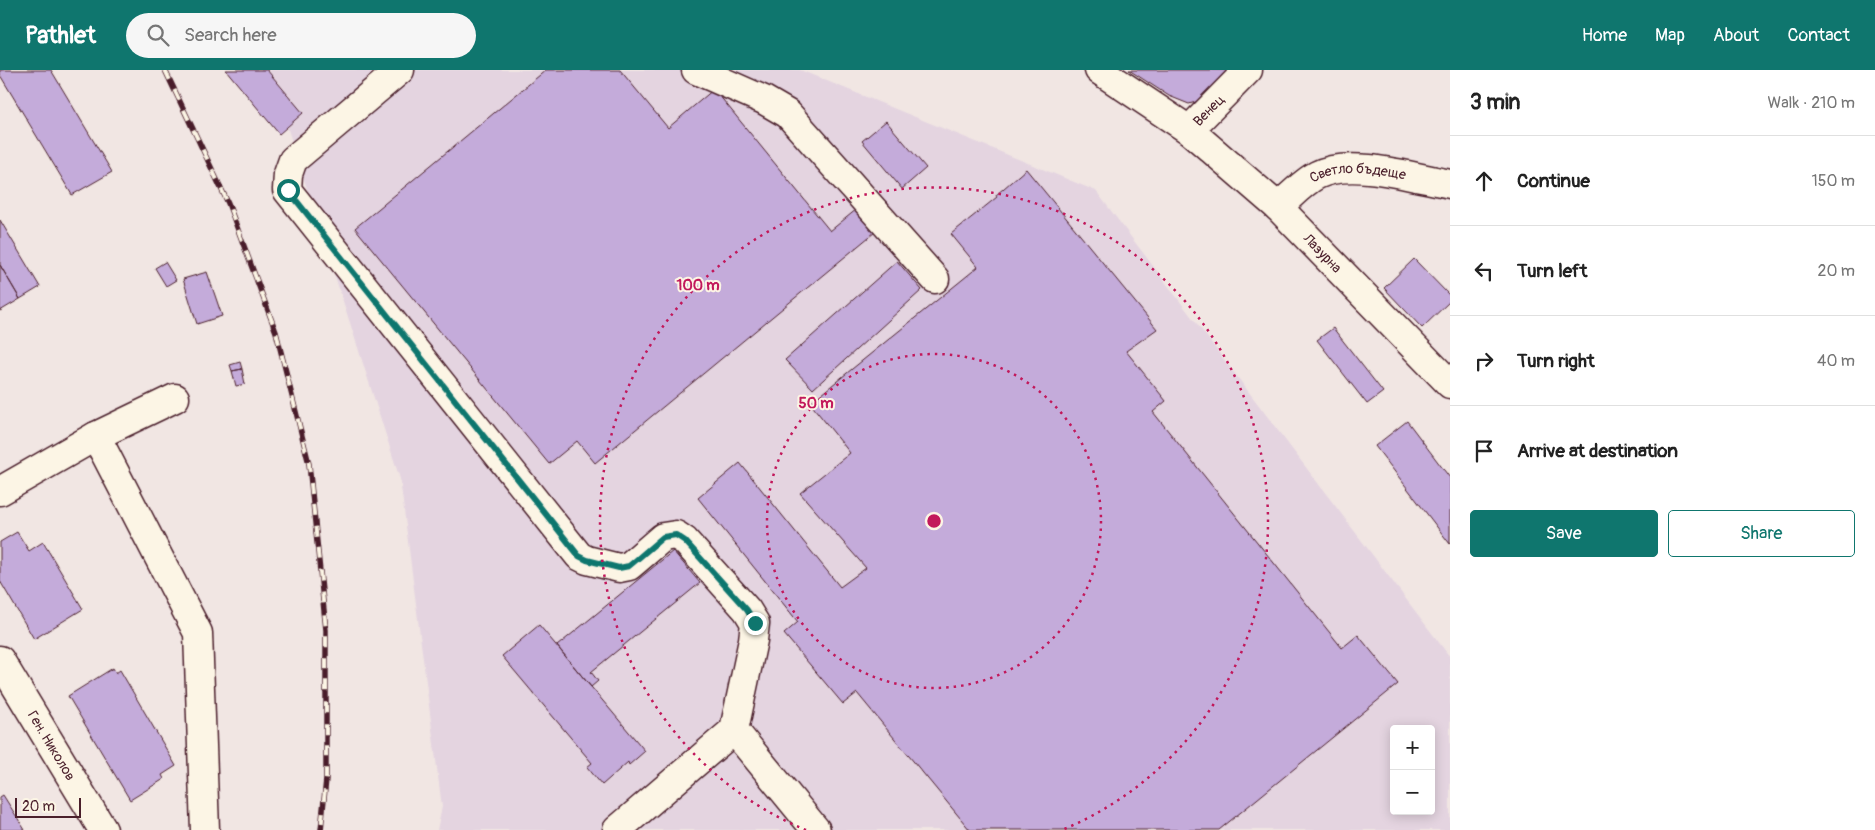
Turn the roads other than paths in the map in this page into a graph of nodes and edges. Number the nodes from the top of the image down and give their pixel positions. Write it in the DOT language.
graph roads {
  1 [pos="400,70"];
  2 [pos="696,70"];
  3 [pos="1099,70"];
  4 [pos="1248,70"];
  5 [pos="1189,130"];
  6 [pos="1450,184"];
  7 [pos="1278,207"];
  8 [pos="935,279"];
  9 [pos="1450,384"];
  10 [pos="175,398"];
  11 [pos="96,436"];
  12 [pos="0,491"];
  13 [pos="0,660"];
  14 [pos="734,730"];
  15 [pos="103,830"];
  16 [pos="205,830"];
  17 [pos="617,830"];
  18 [pos="816,830"];
  1 -- 14 [label="street"];
  2 -- 8 [label="street"];
  3 -- 5 [label="street, Лазурна"];
  4 -- 5 [label="street, Венец"];
  5 -- 7 [label="street, Лазурна"];
  6 -- 7 [label="street, Светло бъдеще"];
  7 -- 9 [label="street, Лазурна"];
  10 -- 11 [label="street"];
  11 -- 12 [label="street"];
  11 -- 16 [label="street"];
  13 -- 15 [label="street, Ген. Николов"];
  14 -- 17 [label="street"];
  14 -- 18 [label="street"];
}
